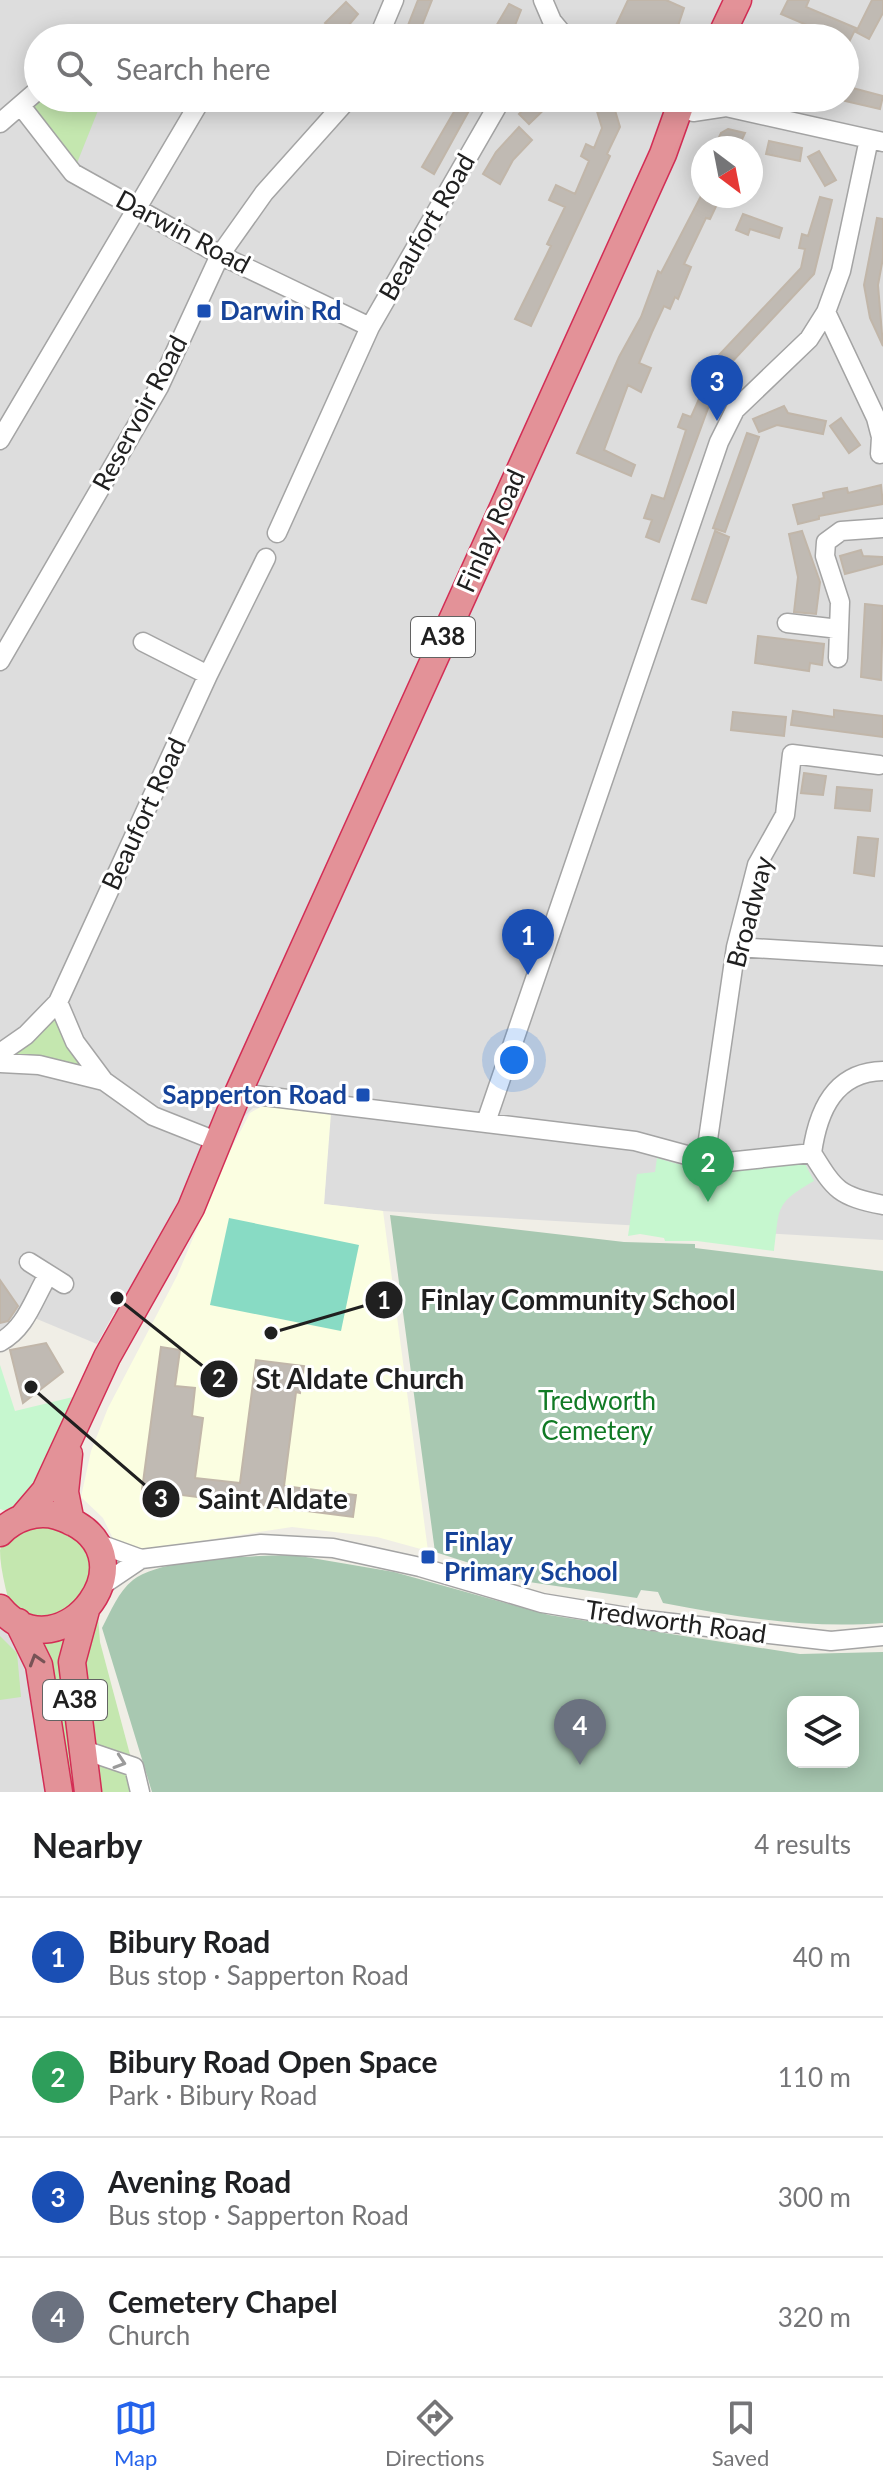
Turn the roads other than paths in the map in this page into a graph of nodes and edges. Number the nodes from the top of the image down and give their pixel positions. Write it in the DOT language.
graph roads {
  1 [pos="394,0"];
  2 [pos="543,0"];
  3 [pos="738,0"];
  4 [pos="384,24"];
  5 [pos="554,24"];
  6 [pos="727,24"];
  7 [pos="24,103"];
  8 [pos="21,106"];
  9 [pos="24,110"];
  10 [pos="26,112"];
  11 [pos="194,112"];
  12 [pos="336,112"];
  13 [pos="494,112"];
  14 [pos="682,112"];
  15 [pos="763,112"];
  16 [pos="0,123"];
  17 [pos="876,140"];
  18 [pos="136,207"];
  19 [pos="220,255"];
  20 [pos="826,312"];
  21 [pos="370,327"];
  22 [pos="0,440"];
  23 [pos="880,454"];
  24 [pos="883,528"];
  25 [pos="277,533"];
  26 [pos="266,558"];
  27 [pos="787,623"];
  28 [pos="839,629"];
  29 [pos="143,642"];
  30 [pos="838,658"];
  31 [pos="0,661"];
  32 [pos="208,675"];
  33 [pos="879,765"];
  34 [pos="736,947"];
  35 [pos="883,956"];
  36 [pos="58,1002"];
  37 [pos="0,1053"];
  38 [pos="0,1063"];
  39 [pos="883,1071"];
  40 [pos="104,1081"];
  41 [pos="238,1093"];
  42 [pos="486,1122"];
  43 [pos="211,1139"];
  44 [pos="812,1153"];
  45 [pos="705,1160"];
  46 [pos="883,1205"];
  47 [pos="182,1223"];
  48 [pos="29,1262"];
  49 [pos="0,1342"];
  50 [pos="75,1428"];
  51 [pos="71,1522"];
  52 [pos="6,1526"];
  53 [pos="97,1543"];
  54 [pos="141,1559"];
  55 [pos="101,1586"];
  56 [pos="86,1610"];
  57 [pos="9,1615"];
  58 [pos="883,1636"];
  59 [pos="81,1749"];
  60 [pos="59,1792"];
  61 [pos="88,1792"];
  62 [pos="140,1792"];
  1 -- 4 [label="street"];
  2 -- 5 [label="street"];
  3 -- 6 [label="highway"];
  7 -- 8 [label="street"];
  8 -- 9 [label="street, Darwin Road"];
  8 -- 16 [label="street"];
  10 -- 18 [label="street, Darwin Road"];
  11 -- 18 [label="street"];
  12 -- 19 [label="street, Reservoir Road"];
  13 -- 21 [label="street, Beaufort Road"];
  14 -- 41 [label="highway, Finlay Road / A38"];
  15 -- 17 [label="street"];
  17 -- 20 [label="street"];
  18 -- 19 [label="street, Darwin Road"];
  18 -- 22 [label="street"];
  19 -- 21 [label="street, Darwin Road"];
  19 -- 31 [label="street, Reservoir Road"];
  20 -- 23 [label="street"];
  20 -- 42 [label="street"];
  21 -- 25 [label="street, Beaufort Road"];
  24 -- 28 [label="street"];
  26 -- 32 [label="street, Beaufort Road"];
  27 -- 28 [label="street"];
  28 -- 30 [label="street"];
  29 -- 32 [label="street"];
  32 -- 36 [label="street, Beaufort Road"];
  33 -- 34 [label="street, Broadway"];
  34 -- 35 [label="street"];
  34 -- 45 [label="street, Broadway"];
  36 -- 37 [label="street, Beaufort Road"];
  36 -- 40 [label="street"];
  38 -- 40 [label="street"];
  39 -- 44 [label="street"];
  40 -- 43 [label="street"];
  41 -- 42 [label="street"];
  41 -- 43 [label="highway, A38"];
  41 -- 47 [label="highway, A38"];
  42 -- 45 [label="street"];
  43 -- 47 [label="highway, A38"];
  44 -- 45 [label="street"];
  44 -- 46 [label="street"];
  47 -- 50 [label="highway, A38"];
  48 -- 49 [label="street"];
  50 -- 51 [label="highway, A38"];
  50 -- 52 [label="highway, A38"];
  51 -- 52 [label="highway, A38"];
  51 -- 53 [label="highway"];
  53 -- 54 [label="street, Tredworth Road"];
  53 -- 55 [label="highway"];
  54 -- 55 [label="street, Tredworth Road"];
  54 -- 58 [label="street, Tredworth Road"];
  55 -- 56 [label="highway, A38"];
  56 -- 57 [label="highway, A38"];
  56 -- 59 [label="highway, A38"];
  60 -- 57 [label="highway, A38, one-way"];
  59 -- 61 [label="highway, A38"];
  59 -- 62 [label="street, one-way"];
}
